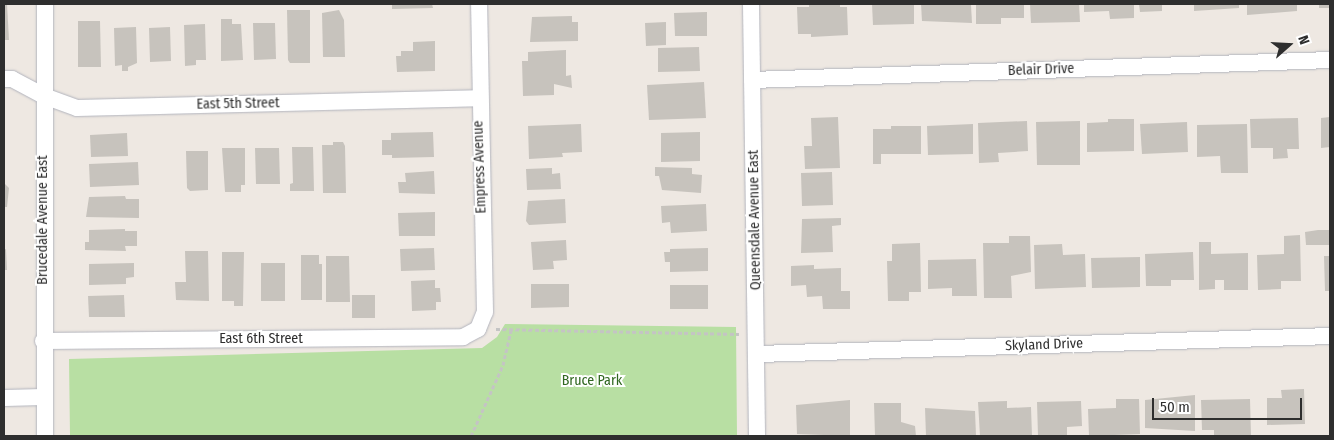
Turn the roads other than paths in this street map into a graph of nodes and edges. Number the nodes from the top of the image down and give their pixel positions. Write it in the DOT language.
graph roads {
  1 [pos="45,4"];
  2 [pos="479,4"];
  3 [pos="751,4"];
  4 [pos="1330,60"];
  5 [pos="4,80"];
  6 [pos="752,80"];
  7 [pos="44,96"];
  8 [pos="478,98"];
  9 [pos="478,329"];
  10 [pos="1330,336"];
  11 [pos="43,340"];
  12 [pos="758,354"];
  13 [pos="44,397"];
  14 [pos="4,398"];
  15 [pos="45,436"];
  16 [pos="757,436"];
  1 -- 7 [label="street, Brucedale Avenue East"];
  2 -- 8 [label="street, Empress Avenue"];
  3 -- 6 [label="street, Queensdale Avenue East"];
  4 -- 6 [label="street, Belair Drive"];
  5 -- 7 [label="street, East 5th Street"];
  6 -- 12 [label="street, Queensdale Avenue East"];
  7 -- 8 [label="street, East 5th Street"];
  7 -- 11 [label="street, Brucedale Avenue East"];
  8 -- 9 [label="street, Empress Avenue"];
  9 -- 11 [label="street, East 6th Street"];
  10 -- 12 [label="street, Skyland Drive"];
  11 -- 13 [label="street, Brucedale Avenue East"];
  12 -- 16 [label="street, Queensdale Avenue East"];
  13 -- 14 [label="street"];
  13 -- 15 [label="street, Brucedale Avenue East"];
}
